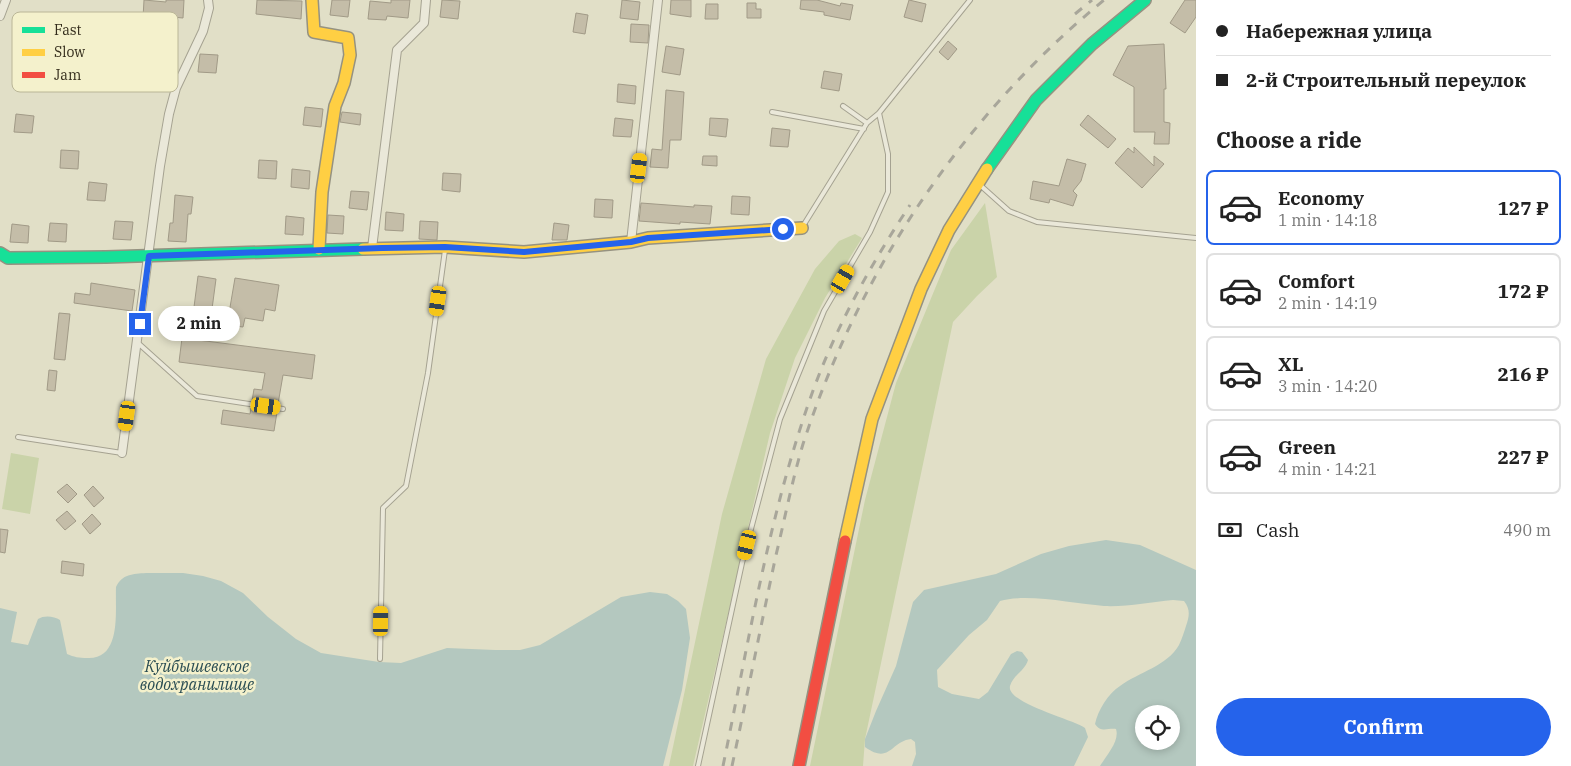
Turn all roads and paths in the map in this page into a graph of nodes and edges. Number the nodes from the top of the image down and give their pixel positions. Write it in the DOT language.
graph roads {
  1 [pos="6,0"];
  2 [pos="208,0"];
  3 [pos="312,0"];
  4 [pos="426,0"];
  5 [pos="658,0"];
  6 [pos="970,0"];
  7 [pos="1145,0"];
  8 [pos="0,16"];
  9 [pos="178,84"];
  10 [pos="175,92"];
  11 [pos="843,106"];
  12 [pos="772,112"];
  13 [pos="879,113"];
  14 [pos="867,124"];
  15 [pos="864,129"];
  16 [pos="978,184"];
  17 [pos="802,228"];
  18 [pos="1196,238"];
  19 [pos="631,242"];
  20 [pos="445,247"];
  21 [pos="372,248"];
  22 [pos="319,249"];
  23 [pos="0,253"];
  24 [pos="149,256"];
  25 [pos="138,343"];
  26 [pos="283,409"];
  27 [pos="18,437"];
  28 [pos="122,453"];
  29 [pos="380,659"];
  30 [pos="698,766"];
  31 [pos="799,766"];
  1 -- 8 [label="street"];
  2 -- 9 [label="street"];
  3 -- 22 [label="street"];
  4 -- 21 [label="street"];
  5 -- 19 [label="street"];
  6 -- 13 [label="lane"];
  7 -- 16 [label="street"];
  10 -- 24 [label="street"];
  11 -- 14 [label="lane"];
  12 -- 15 [label="lane"];
  13 -- 14 [label="lane"];
  13 -- 30 [label="lane"];
  14 -- 15 [label="lane"];
  15 -- 17 [label="lane"];
  16 -- 18 [label="lane"];
  16 -- 31 [label="street"];
  17 -- 19 [label="street"];
  19 -- 20 [label="street"];
  20 -- 21 [label="street"];
  20 -- 29 [label="lane"];
  21 -- 22 [label="street"];
  22 -- 24 [label="street"];
  23 -- 24 [label="street"];
  24 -- 25 [label="street"];
  25 -- 26 [label="lane"];
  25 -- 28 [label="street"];
  27 -- 28 [label="lane"];
}
